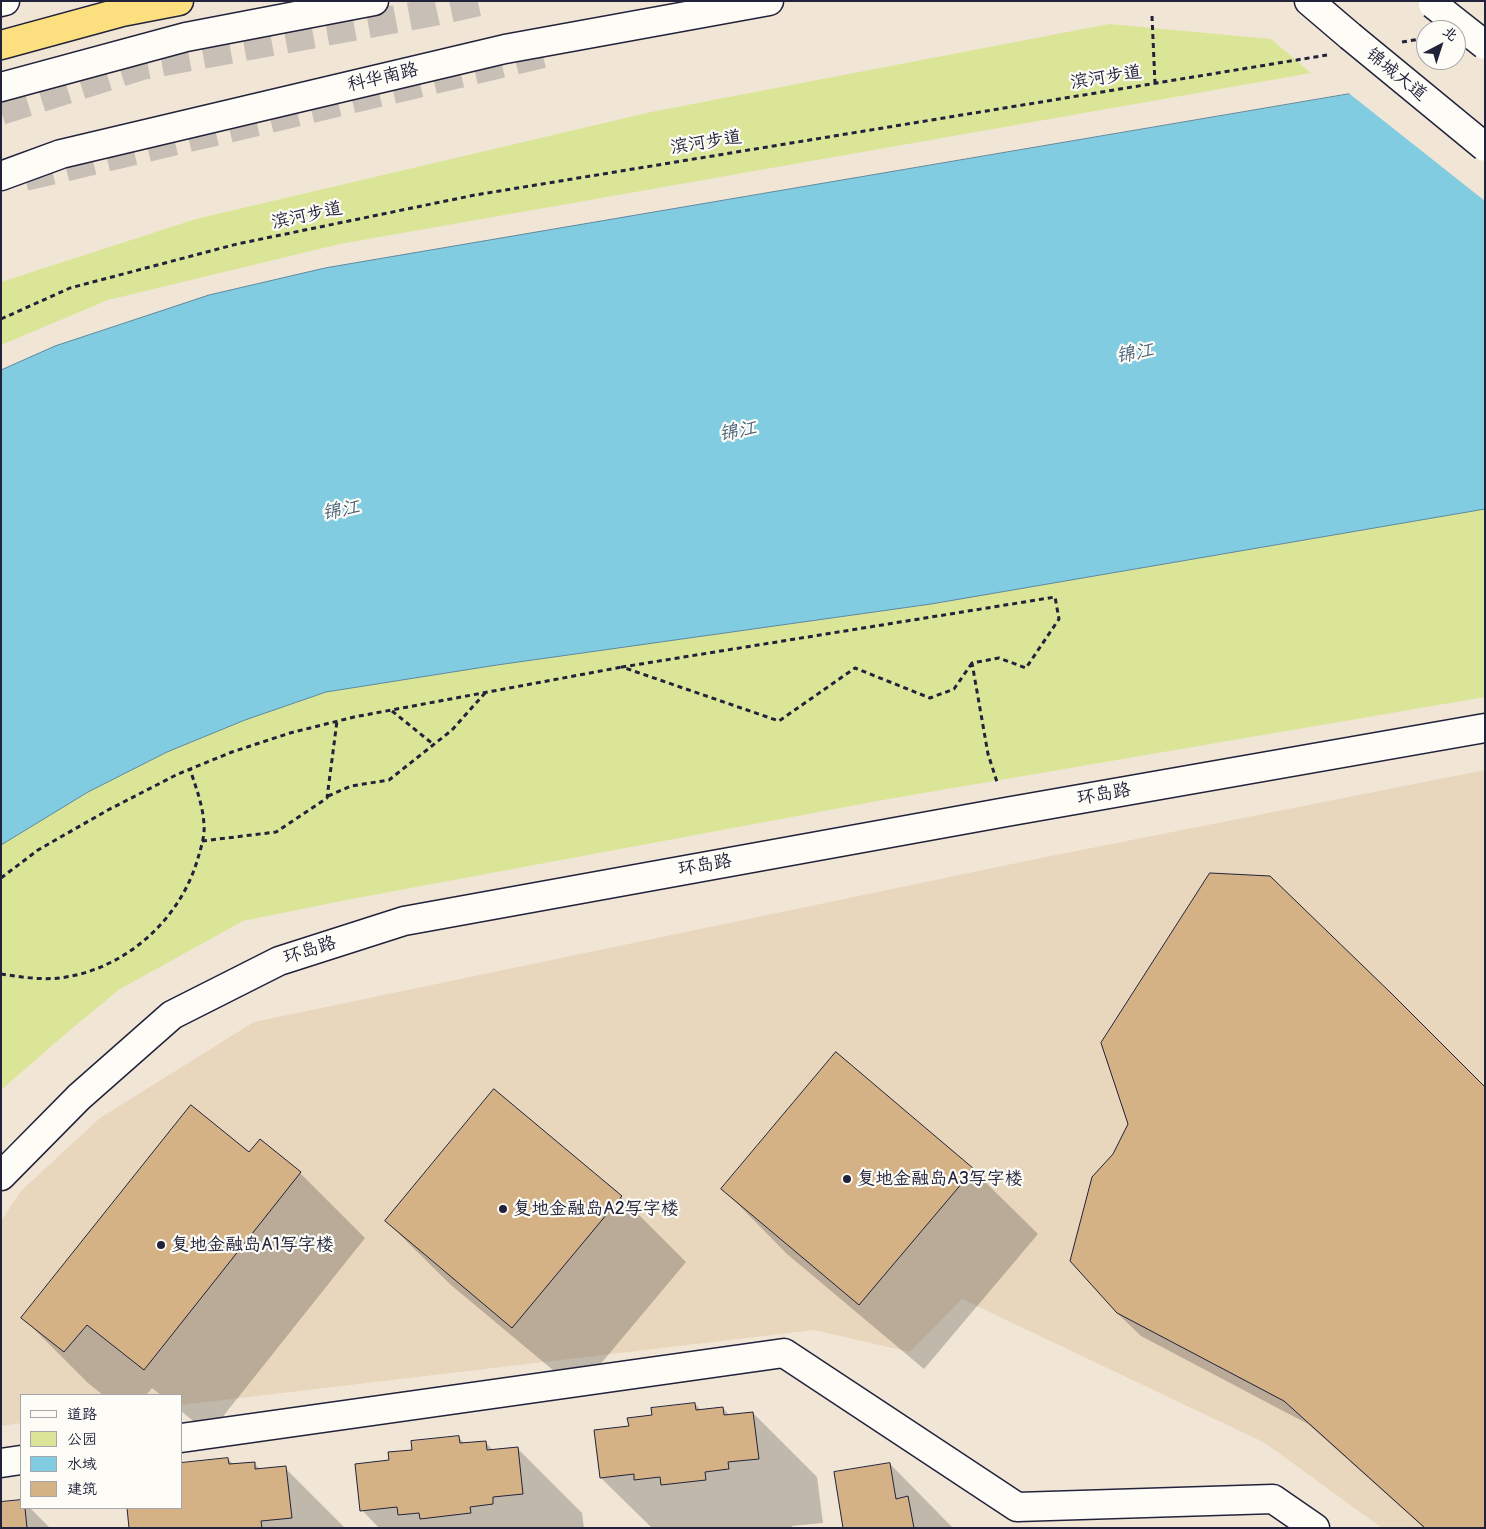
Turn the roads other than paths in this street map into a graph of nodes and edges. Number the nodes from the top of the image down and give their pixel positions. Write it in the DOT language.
graph roads {
  1 [pos="5,1"];
  2 [pos="178,1"];
  3 [pos="374,1"];
  4 [pos="769,1"];
  5 [pos="1309,1"];
  6 [pos="1,2"];
  7 [pos="1432,3"];
  8 [pos="1,45"];
  9 [pos="1485,45"];
  10 [pos="1,87"];
  11 [pos="1485,147"];
  12 [pos="61,154"];
  13 [pos="1,176"];
  14 [pos="1,186"];
  15 [pos="1485,728"];
  16 [pos="1,1176"];
  17 [pos="182,1438"];
  18 [pos="20,1460"];
  19 [pos="1,1463"];
  20 [pos="1315,1528"];
  1 -- 6 [label="street"];
  2 -- 8 [label="highway"];
  3 -- 10 [label="street"];
  4 -- 12 [label="street, 科华南路"];
  5 -- 11 [label="street, 锦城大道, bridge"];
  7 -- 9 [label="street, bridge"];
  12 -- 13 [label="street, 科华南路"];
  12 -- 14 [label="street"];
  15 -- 16 [label="street, 环岛路"];
  17 -- 20 [label="street"];
  18 -- 19 [label="street"];
}
